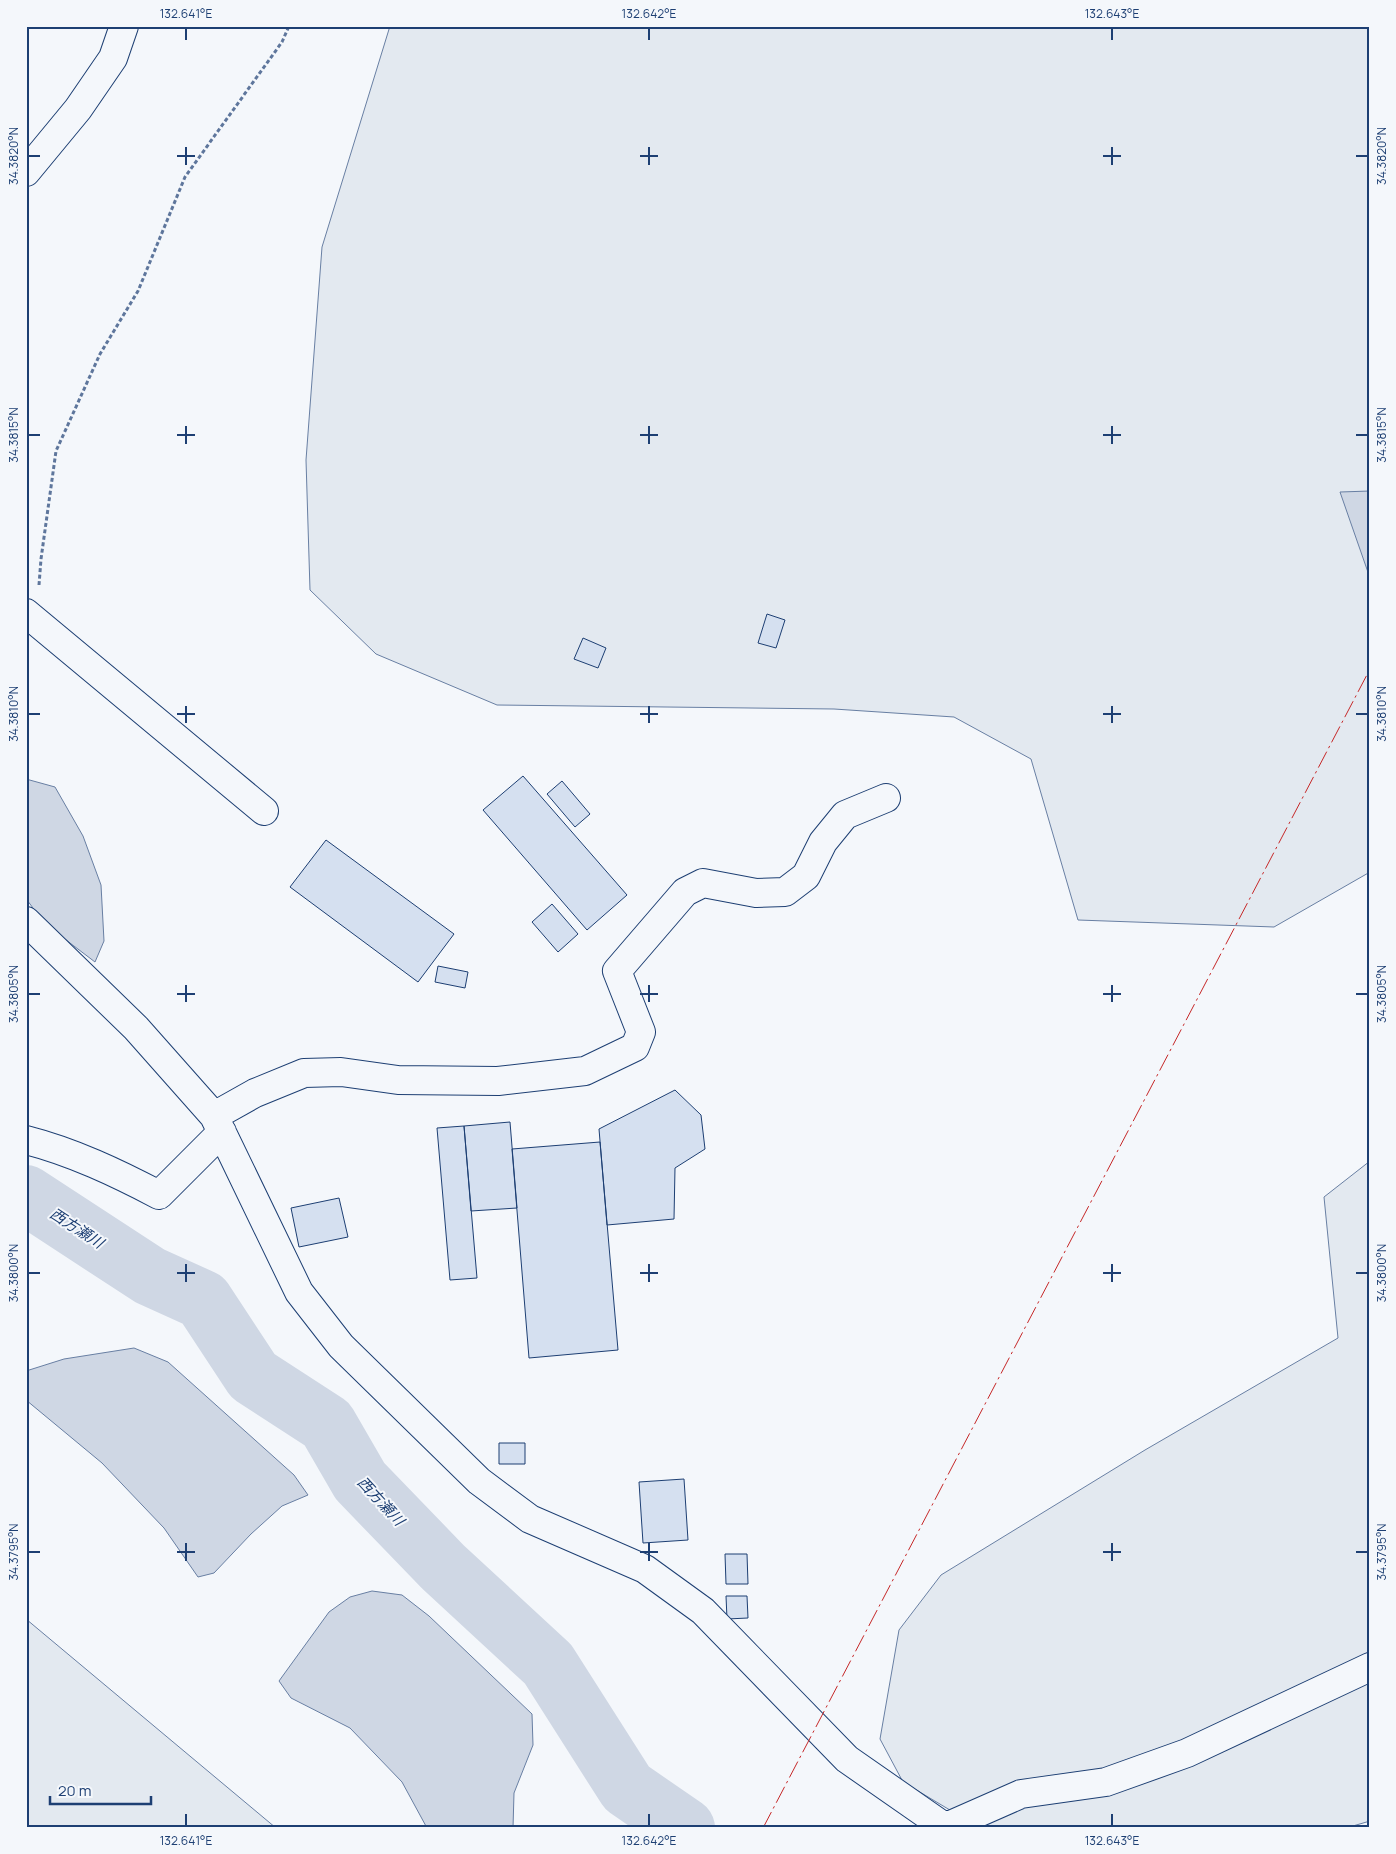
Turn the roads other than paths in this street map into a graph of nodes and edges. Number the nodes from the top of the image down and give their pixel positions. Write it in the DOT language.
graph roads {
  1 [pos="124,26"];
  2 [pos="26,172"];
  3 [pos="32,617"];
  4 [pos="886,798"];
  5 [pos="264,811"];
  6 [pos="26,921"];
  7 [pos="218,1124"];
  8 [pos="26,1140"];
  9 [pos="1370,1667"];
  10 [pos="946,1828"];
  1 -- 2 [label="street"];
  3 -- 5 [label="street"];
  4 -- 7 [label="street"];
  6 -- 7 [label="street"];
  7 -- 8 [label="street"];
  7 -- 10 [label="street"];
  9 -- 10 [label="street"];
}
